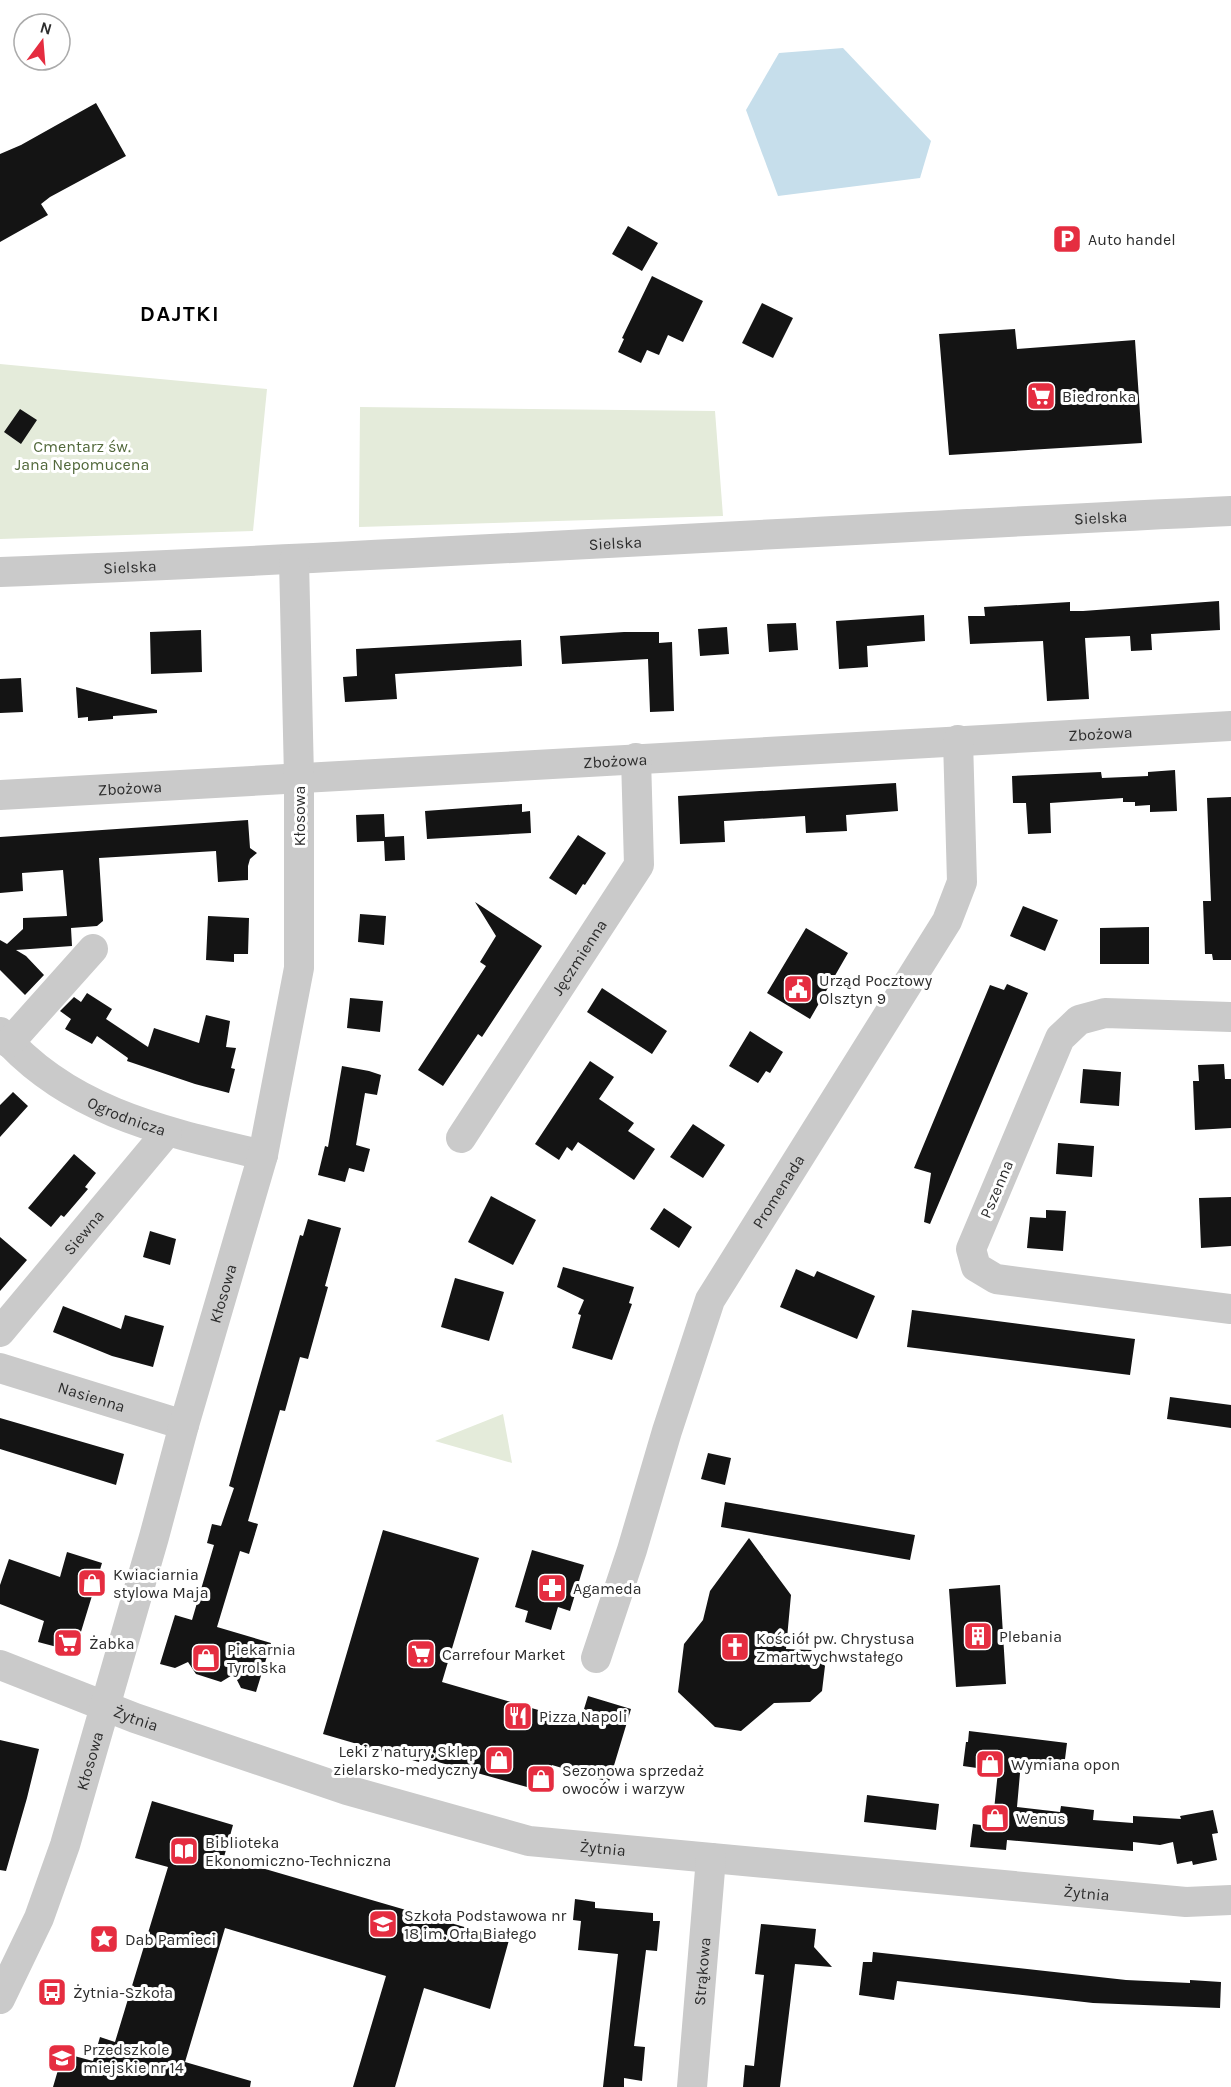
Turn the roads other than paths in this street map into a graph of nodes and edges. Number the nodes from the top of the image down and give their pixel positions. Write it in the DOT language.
graph roads {
  1 [pos="1231,512"];
  2 [pos="294,560"];
  3 [pos="0,572"];
  4 [pos="1231,726"];
  5 [pos="958,740"];
  6 [pos="636,758"];
  7 [pos="299,777"];
  8 [pos="0,795"];
  9 [pos="93,950"];
  10 [pos="1231,1017"];
  11 [pos="4,1037"];
  12 [pos="167,1132"];
  13 [pos="461,1138"];
  14 [pos="263,1155"];
  15 [pos="1231,1309"];
  16 [pos="0,1332"];
  17 [pos="0,1368"];
  18 [pos="184,1425"];
  19 [pos="596,1658"];
  20 [pos="0,1665"];
  21 [pos="104,1705"];
  22 [pos="711,1858"];
  23 [pos="1231,1900"];
  24 [pos="0,1999"];
  25 [pos="692,2087"];
  1 -- 2 [label="street, Sielska"];
  2 -- 3 [label="street, Sielska"];
  2 -- 7 [label="street, Kłosowa"];
  4 -- 5 [label="street, Zbożowa"];
  5 -- 6 [label="street, Zbożowa"];
  5 -- 19 [label="street, Promenada"];
  6 -- 7 [label="street, Zbożowa"];
  6 -- 13 [label="street, Jęczmienna"];
  7 -- 8 [label="street, Zbożowa"];
  7 -- 14 [label="street, Kłosowa"];
  9 -- 11 [label="street, Ogrodnicza"];
  10 -- 15 [label="street, Pszenna"];
  11 -- 12 [label="street, Ogrodnicza"];
  12 -- 14 [label="street, Ogrodnicza"];
  12 -- 16 [label="street, Siewna"];
  14 -- 18 [label="street, Kłosowa"];
  17 -- 18 [label="street, Nasienna"];
  18 -- 21 [label="street, Kłosowa"];
  20 -- 21 [label="street, Żytnia"];
  21 -- 22 [label="street, Żytnia"];
  21 -- 24 [label="street, Kłosowa"];
  22 -- 23 [label="street, Żytnia"];
  22 -- 25 [label="street, Strąkowa"];
}
